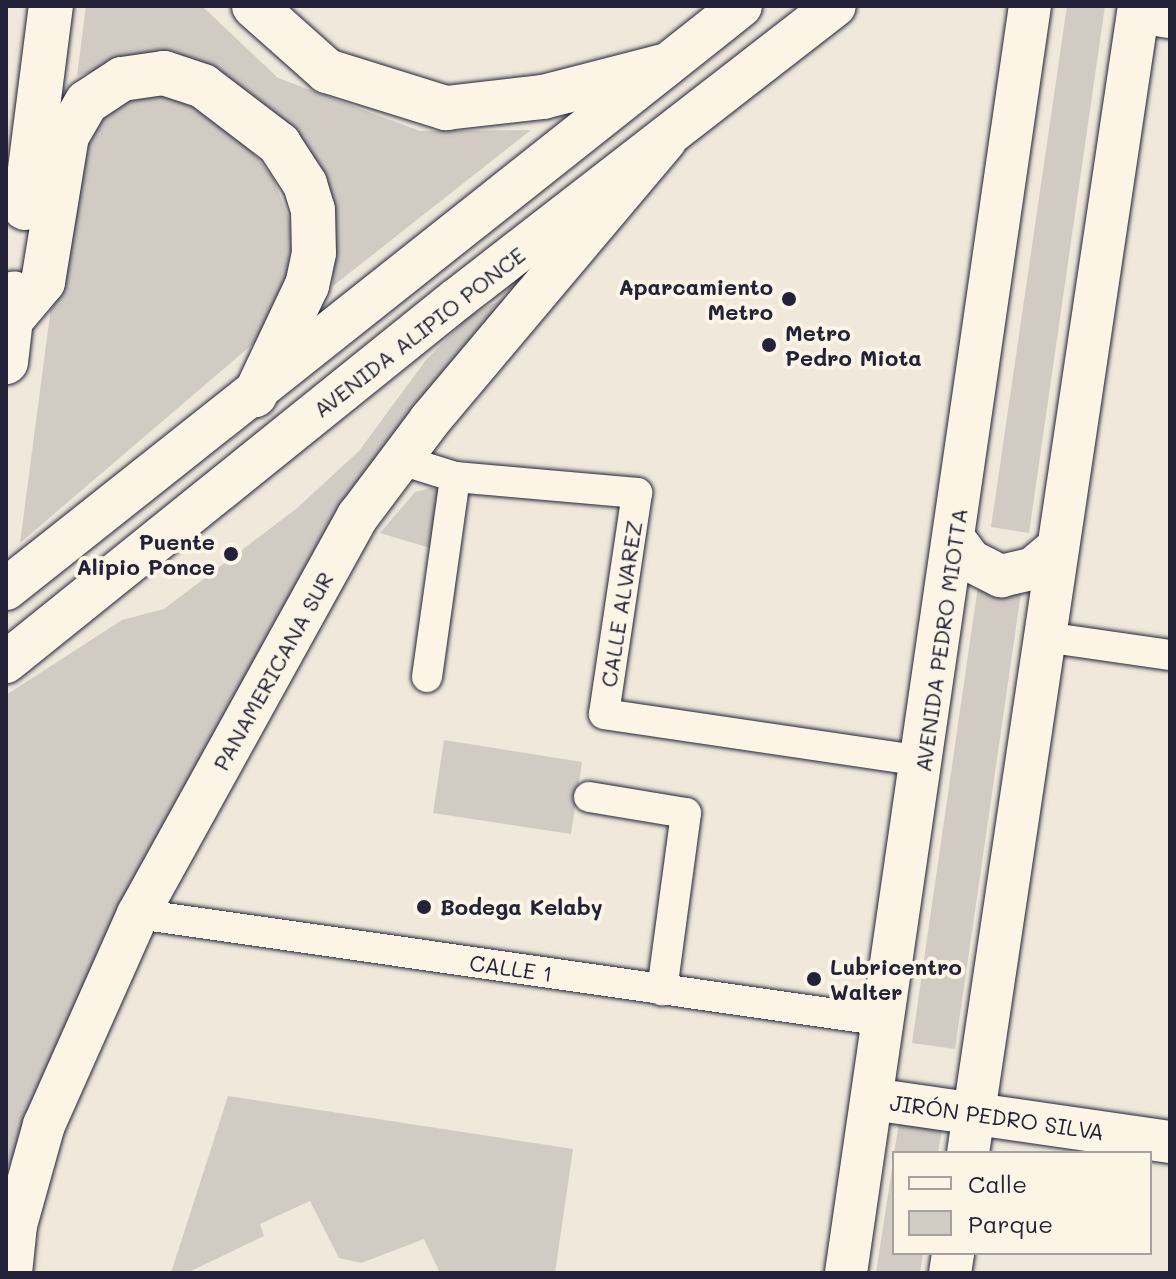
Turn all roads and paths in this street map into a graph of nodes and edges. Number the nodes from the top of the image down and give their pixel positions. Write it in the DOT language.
graph roads {
  1 [pos="51,6"];
  2 [pos="254,6"];
  3 [pos="289,6"];
  4 [pos="835,6"];
  5 [pos="1009,6"];
  6 [pos="1030,6"];
  7 [pos="731,10"];
  8 [pos="1149,16"];
  9 [pos="1026,50"];
  10 [pos="664,66"];
  11 [pos="327,71"];
  12 [pos="665,141"];
  13 [pos="8,341"];
  14 [pos="255,395"];
  15 [pos="398,459"];
  16 [pos="455,477"];
  17 [pos="955,540"];
  18 [pos="1055,550"];
  19 [pos="6,589"];
  20 [pos="1045,637"];
  21 [pos="1170,655"];
  22 [pos="6,662"];
  23 [pos="427,677"];
  24 [pos="924,761"];
  25 [pos="589,797"];
  26 [pos="138,914"];
  27 [pos="662,990"];
  28 [pos="884,1021"];
  29 [pos="872,1099"];
  30 [pos="975,1111"];
  31 [pos="1170,1142"];
  32 [pos="968,1151"];
  33 [pos="11,1273"];
  34 [pos="846,1273"];
  1 -- 13 [label="highway"];
  2 -- 11 [label="highway"];
  3 -- 11 [label="street"];
  4 -- 12 [label="main road, AVENIDA ALIPIO PONCE"];
  5 -- 9 [label="main road"];
  6 -- 9 [label="main road, AVENIDA PEDRO MIOTTA"];
  7 -- 10 [label="main road"];
  8 -- 18 [label="main road"];
  9 -- 17 [label="main road, AVENIDA PEDRO MIOTTA"];
  10 -- 11 [label="highway"];
  10 -- 14 [label="main road"];
  12 -- 15 [label="main road, PANAMERICANA SUR"];
  12 -- 22 [label="main road, AVENIDA ALIPIO PONCE"];
  13 -- 14 [label="highway"];
  14 -- 19 [label="main road"];
  15 -- 16 [label="street"];
  15 -- 26 [label="main road, PANAMERICANA SUR"];
  16 -- 23 [label="street"];
  16 -- 24 [label="street, CALLE ALVAREZ"];
  17 -- 18 [label="main road"];
  17 -- 24 [label="main road, AVENIDA PEDRO MIOTTA"];
  18 -- 20 [label="main road"];
  20 -- 21 [label="street"];
  20 -- 30 [label="main road"];
  24 -- 28 [label="main road, AVENIDA PEDRO MIOTTA"];
  25 -- 27 [label="street"];
  26 -- 27 [label="street, CALLE 1"];
  26 -- 33 [label="main road, PANAMERICANA SUR"];
  27 -- 28 [label="street, CALLE 1"];
  28 -- 29 [label="main road, AVENIDA PEDRO MIOTTA"];
  29 -- 30 [label="main road, JIRÓN PEDRO SILVA"];
  29 -- 34 [label="main road, AVENIDA PEDRO MIOTTA"];
  30 -- 31 [label="main road, JIRÓN PEDRO SILVA"];
  30 -- 32 [label="main road"];
}
